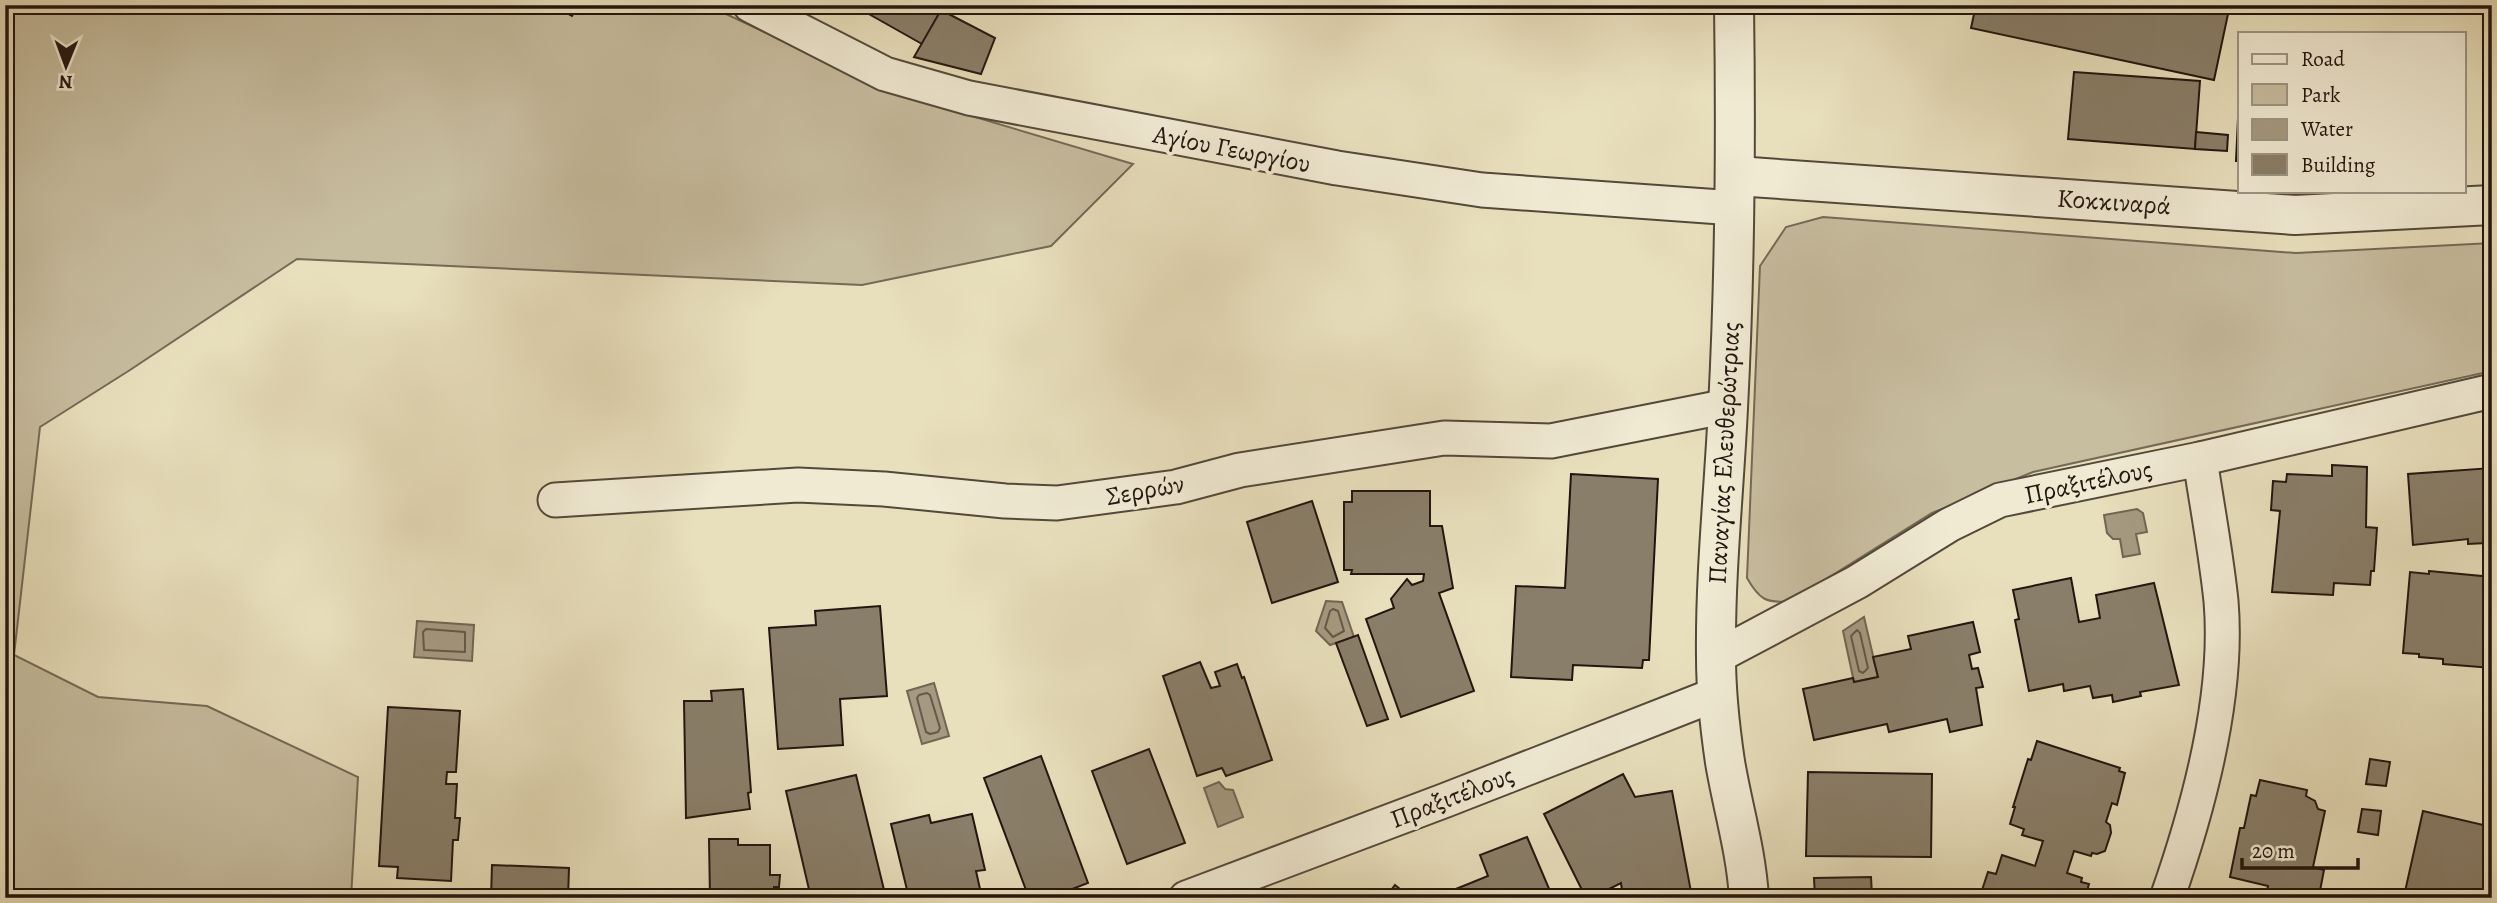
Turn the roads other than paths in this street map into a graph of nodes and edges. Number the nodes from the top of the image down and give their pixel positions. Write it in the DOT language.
graph roads {
  1 [pos="750,5"];
  2 [pos="1734,5"];
  3 [pos="1736,192"];
  4 [pos="2492,205"];
  5 [pos="2492,391"];
  6 [pos="1728,407"];
  7 [pos="2200,459"];
  8 [pos="555,500"];
  9 [pos="1716,657"];
  10 [pos="1717,694"];
  11 [pos="1186,898"];
  12 [pos="1749,898"];
  13 [pos="2167,898"];
  1 -- 3 [label="street, Αγίου Γεωργίου"];
  2 -- 3 [label="street, Παναγίας Ελευθερώτριας"];
  3 -- 4 [label="street, Κοκκιναρά"];
  3 -- 6 [label="street, Παναγίας Ελευθερώτριας"];
  5 -- 7 [label="street, Πραξιτέλους"];
  6 -- 8 [label="street, Σερρών"];
  6 -- 9 [label="street, Παναγίας Ελευθερώτριας"];
  7 -- 9 [label="street, Πραξιτέλους"];
  7 -- 13 [label="street"];
  9 -- 10 [label="street, Παναγίας Ελευθερώτριας"];
  10 -- 11 [label="street, Πραξιτέλους"];
  10 -- 12 [label="street, Παναγίας Ελευθερώτριας"];
}
